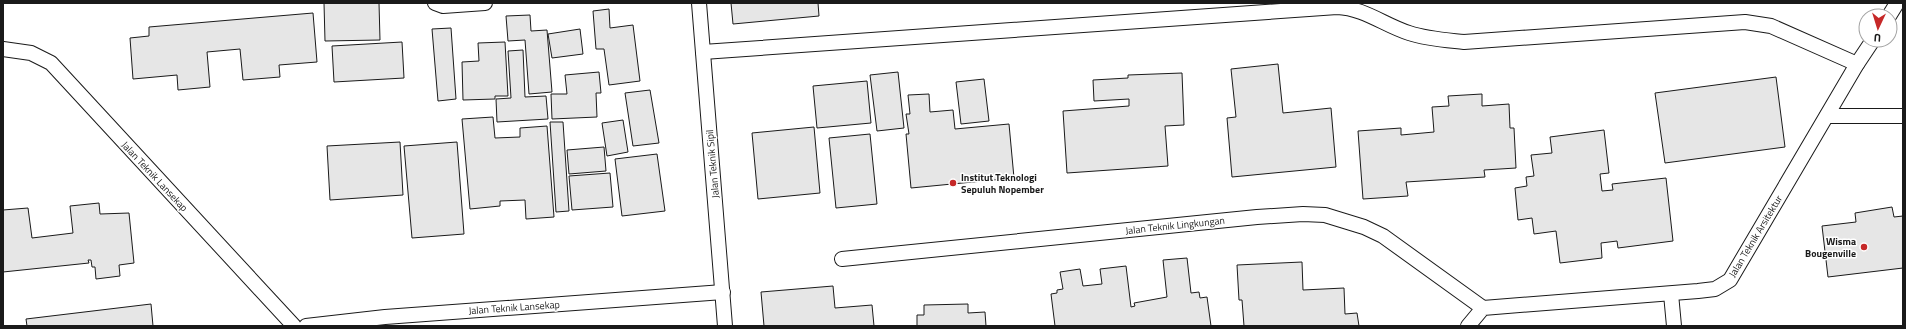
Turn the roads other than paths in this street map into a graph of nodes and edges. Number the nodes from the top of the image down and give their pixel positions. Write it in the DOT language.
graph roads {
  1 [pos="435,3"];
  2 [pos="484,3"];
  3 [pos="698,3"];
  4 [pos="1868,48"];
  5 [pos="3,49"];
  6 [pos="703,52"];
  7 [pos="1857,64"];
  8 [pos="1827,116"];
  9 [pos="1903,116"];
  10 [pos="842,259"];
  11 [pos="723,292"];
  12 [pos="1671,294"];
  13 [pos="1482,308"];
  14 [pos="294,326"];
  15 [pos="306,326"];
  16 [pos="725,326"];
  17 [pos="1468,326"];
  18 [pos="1674,326"];
  1 -- 2 [label="lane"];
  3 -- 6 [label="lane, Jalan Teknik Sipil"];
  4 -- 7 [label="lane, Jalan Teknik Arsitektur"];
  5 -- 14 [label="lane, Jalan Teknik Lansekap"];
  6 -- 7 [label="lane"];
  6 -- 11 [label="lane, Jalan Teknik Sipil"];
  7 -- 8 [label="lane, Jalan Teknik Arsitektur"];
  8 -- 9 [label="lane"];
  8 -- 12 [label="lane, Jalan Teknik Arsitektur"];
  10 -- 13 [label="lane, Jalan Teknik Lingkungan"];
  11 -- 15 [label="lane, Jalan Teknik Lansekap"];
  11 -- 16 [label="lane, Jalan Teknik Sipil"];
  12 -- 13 [label="lane, Jalan Teknik Arsitektur"];
  12 -- 18 [label="lane"];
  13 -- 17 [label="lane"];
}
